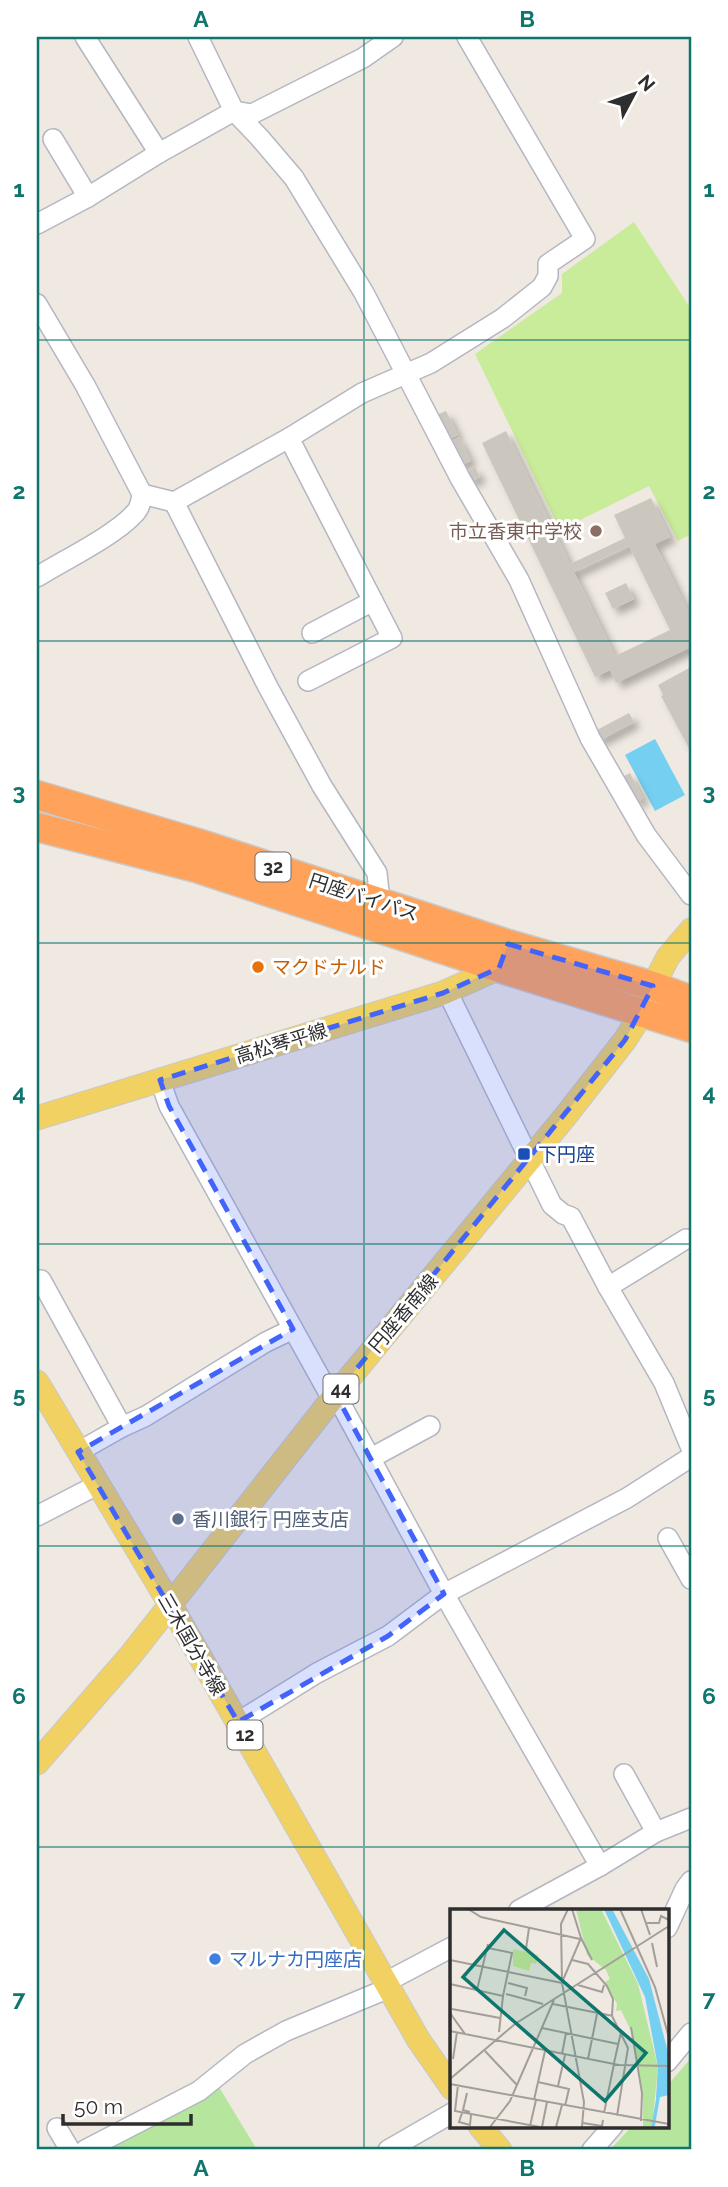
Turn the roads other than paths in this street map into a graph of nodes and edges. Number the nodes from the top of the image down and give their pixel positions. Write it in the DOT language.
graph roads {
  1 [pos="85,37"];
  2 [pos="198,37"];
  3 [pos="393,37"];
  4 [pos="467,37"];
  5 [pos="234,111"];
  6 [pos="53,139"];
  7 [pos="159,153"];
  8 [pos="88,197"];
  9 [pos="37,223"];
  10 [pos="37,304"];
  11 [pos="407,375"];
  12 [pos="289,438"];
  13 [pos="142,494"];
  14 [pos="174,502"];
  15 [pos="37,576"];
  16 [pos="373,601"];
  17 [pos="312,633"];
  18 [pos="308,681"];
  19 [pos="37,795"];
  20 [pos="37,827"];
  21 [pos="691,895"];
  22 [pos="380,902"];
  23 [pos="691,930"];
  24 [pos="504,956"];
  25 [pos="653,986"];
  26 [pos="447,991"];
  27 [pos="691,1000"];
  28 [pos="642,1013"];
  29 [pos="691,1028"];
  30 [pos="160,1080"];
  31 [pos="37,1118"];
  32 [pos="531,1158"];
  33 [pos="686,1239"];
  34 [pos="41,1280"];
  35 [pos="608,1287"];
  36 [pos="293,1329"];
  37 [pos="37,1382"];
  38 [pos="332,1399"];
  39 [pos="430,1426"];
  40 [pos="122,1427"];
  41 [pos="691,1448"];
  42 [pos="78,1452"];
  43 [pos="691,1457"];
  44 [pos="371,1458"];
  45 [pos="97,1485"];
  46 [pos="37,1516"];
  47 [pos="668,1538"];
  48 [pos="691,1579"];
  49 [pos="444,1594"];
  50 [pos="170,1604"];
  51 [pos="238,1723"];
  52 [pos="37,1763"];
  53 [pos="624,1774"];
  54 [pos="691,1818"];
  55 [pos="656,1832"];
  56 [pos="600,1866"];
  57 [pos="691,1881"];
  58 [pos="521,1909"];
  59 [pos="668,1926"];
  60 [pos="450,1948"];
  61 [pos="387,1985"];
  62 [pos="691,2033"];
  63 [pos="668,2061"];
  64 [pos="450,2085"];
  65 [pos="450,2113"];
  66 [pos="57,2127"];
  67 [pos="482,2128"];
  68 [pos="611,2128"];
  69 [pos="70,2150"];
  70 [pos="85,2150"];
  71 [pos="388,2150"];
  72 [pos="500,2150"];
  73 [pos="592,2150"];
  1 -- 7 [label="street"];
  2 -- 5 [label="street"];
  3 -- 5 [label="street"];
  4 -- 11 [label="street"];
  5 -- 7 [label="street"];
  5 -- 11 [label="street"];
  6 -- 8 [label="street"];
  7 -- 8 [label="street"];
  8 -- 9 [label="street"];
  10 -- 13 [label="street"];
  11 -- 12 [label="street"];
  11 -- 21 [label="street"];
  12 -- 14 [label="street"];
  12 -- 16 [label="street"];
  13 -- 14 [label="street"];
  13 -- 15 [label="street"];
  14 -- 22 [label="street"];
  16 -- 17 [label="street"];
  16 -- 18 [label="street"];
  19 -- 22 [label="highway, 円座バイパス / 32"];
  20 -- 24 [label="highway, 円座バイパス / 32"];
  22 -- 24 [label="highway, 円座バイパス / 32"];
  23 -- 25 [label="main road"];
  24 -- 25 [label="highway, 円座バイパス / 32"];
  24 -- 26 [label="main road, 高松琴平線"];
  24 -- 28 [label="highway, 円座バイパス / 32"];
  25 -- 27 [label="highway, 円座バイパス / 32"];
  25 -- 28 [label="main road, 円座香南線 / 44"];
  26 -- 30 [label="main road, 高松琴平線"];
  26 -- 32 [label="street"];
  28 -- 29 [label="highway, 円座バイパス / 32"];
  28 -- 32 [label="main road, 円座香南線 / 44"];
  30 -- 31 [label="main road, 高松琴平線"];
  30 -- 36 [label="street"];
  32 -- 35 [label="street"];
  32 -- 38 [label="main road, 円座香南線 / 44"];
  33 -- 35 [label="street"];
  34 -- 40 [label="street"];
  35 -- 41 [label="street"];
  36 -- 38 [label="street"];
  36 -- 40 [label="street"];
  37 -- 42 [label="main road, 三木国分寺線 / 12"];
  38 -- 44 [label="street"];
  38 -- 50 [label="main road, 円座香南線 / 44"];
  39 -- 44 [label="street"];
  40 -- 42 [label="street"];
  42 -- 45 [label="main road, 三木国分寺線 / 12"];
  43 -- 49 [label="street"];
  44 -- 49 [label="street"];
  45 -- 46 [label="street"];
  45 -- 50 [label="main road, 三木国分寺線 / 12"];
  47 -- 48 [label="street"];
  49 -- 51 [label="street"];
  49 -- 56 [label="street"];
  50 -- 51 [label="main road, 三木国分寺線 / 12"];
  50 -- 52 [label="main road, 円座香南線 / 44"];
  51 -- 61 [label="main road, 三木国分寺線 / 12"];
  53 -- 55 [label="street"];
  54 -- 55 [label="street"];
  55 -- 56 [label="street"];
  56 -- 58 [label="street"];
  57 -- 59 [label="street"];
  60 -- 61 [label="street"];
  61 -- 64 [label="main road, 三木国分寺線 / 12"];
  61 -- 70 [label="street"];
  62 -- 63 [label="street"];
  65 -- 71 [label="street"];
  66 -- 69 [label="street"];
  67 -- 72 [label="main road"];
  68 -- 73 [label="street"];
}
